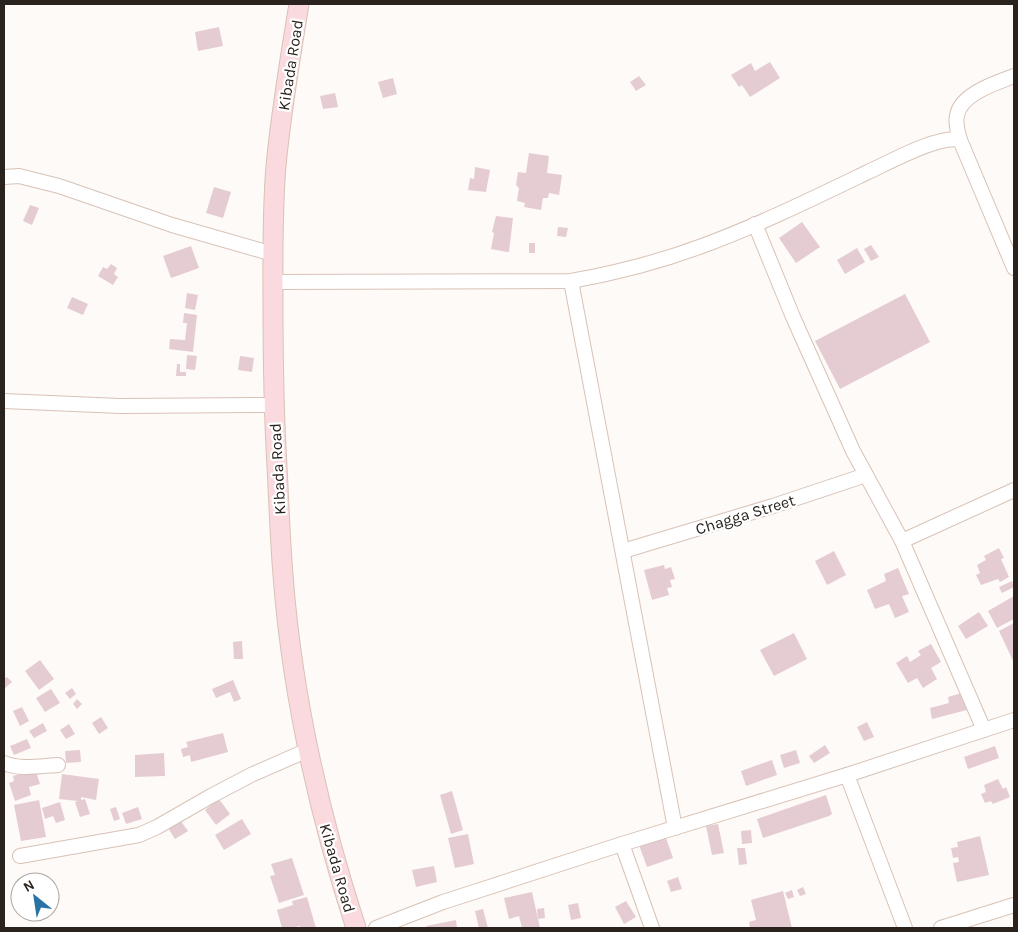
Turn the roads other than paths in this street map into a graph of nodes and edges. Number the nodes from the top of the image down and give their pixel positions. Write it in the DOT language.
graph roads {
  1 [pos="299,4"];
  2 [pos="1014,76"];
  3 [pos="960,140"];
  4 [pos="4,178"];
  5 [pos="755,224"];
  6 [pos="273,254"];
  7 [pos="1014,268"];
  8 [pos="273,282"];
  9 [pos="571,282"];
  10 [pos="4,401"];
  11 [pos="273,405"];
  12 [pos="866,475"];
  13 [pos="1014,490"];
  14 [pos="902,541"];
  15 [pos="623,551"];
  16 [pos="1014,720"];
  17 [pos="984,730"];
  18 [pos="308,750"];
  19 [pos="4,763"];
  20 [pos="58,765"];
  21 [pos="847,775"];
  22 [pos="675,828"];
  23 [pos="622,844"];
  24 [pos="20,856"];
  25 [pos="1014,906"];
  26 [pos="356,928"];
  27 [pos="376,928"];
  28 [pos="652,928"];
  29 [pos="904,928"];
  30 [pos="941,928"];
  1 -- 6 [label="main road, Kibada Road"];
  2 -- 3 [label="street"];
  3 -- 5 [label="street"];
  3 -- 7 [label="street"];
  4 -- 6 [label="street"];
  5 -- 9 [label="street"];
  5 -- 12 [label="street"];
  6 -- 8 [label="main road, Kibada Road"];
  8 -- 9 [label="street"];
  8 -- 11 [label="main road, Kibada Road"];
  9 -- 15 [label="street"];
  10 -- 11 [label="street"];
  11 -- 18 [label="main road, Kibada Road"];
  12 -- 14 [label="street"];
  12 -- 15 [label="street, Chagga Street"];
  13 -- 14 [label="street"];
  14 -- 17 [label="street"];
  15 -- 22 [label="street"];
  16 -- 17 [label="street"];
  17 -- 21 [label="street"];
  18 -- 24 [label="street"];
  18 -- 26 [label="main road, Kibada Road"];
  19 -- 20 [label="street"];
  21 -- 22 [label="street"];
  21 -- 29 [label="street"];
  22 -- 23 [label="street"];
  23 -- 27 [label="street"];
  23 -- 28 [label="street"];
  25 -- 30 [label="street"];
}
